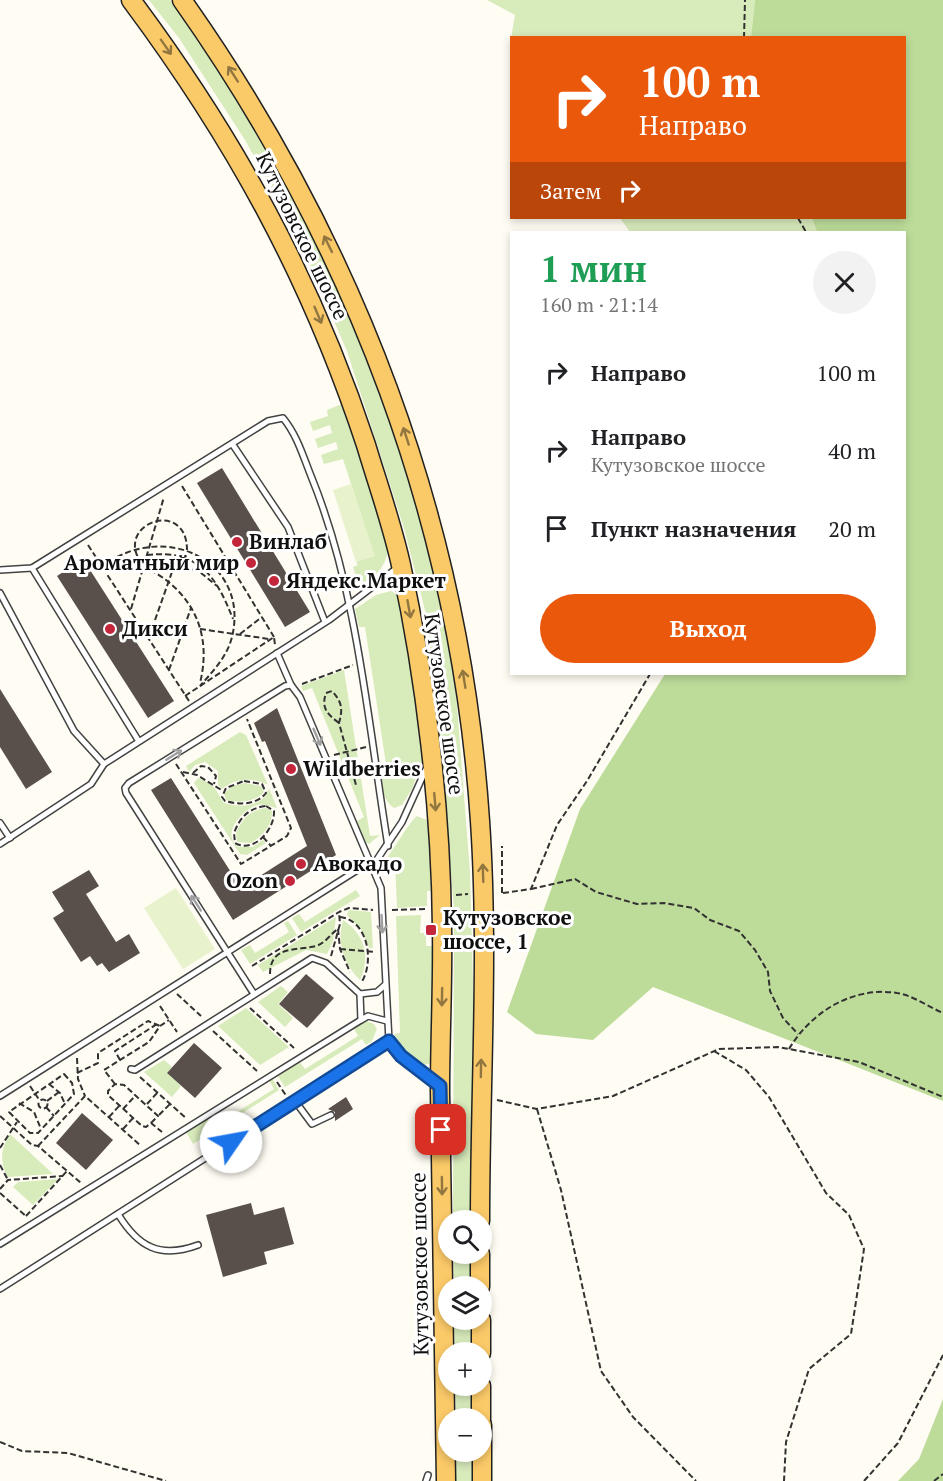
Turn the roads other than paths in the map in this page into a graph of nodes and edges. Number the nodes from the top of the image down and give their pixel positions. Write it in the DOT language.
graph roads {
  1 [pos="131,0"];
  2 [pos="183,0"];
  3 [pos="234,445"];
  4 [pos="401,565"];
  5 [pos="32,568"];
  6 [pos="0,570"];
  7 [pos="0,593"];
  8 [pos="350,604"];
  9 [pos="325,622"];
  10 [pos="277,653"];
  11 [pos="293,687"];
  12 [pos="138,740"];
  13 [pos="431,750"];
  14 [pos="104,764"];
  15 [pos="0,823"];
  16 [pos="10,838"];
  17 [pos="0,844"];
  18 [pos="388,846"];
  19 [pos="371,865"];
  20 [pos="227,952"];
  21 [pos="385,985"];
  22 [pos="254,994"];
  23 [pos="360,994"];
  24 [pos="361,1020"];
  25 [pos="387,1021"];
  26 [pos="389,1041"];
  27 [pos="131,1069"];
  28 [pos="440,1086"];
  29 [pos="0,1096"];
  30 [pos="293,1102"];
  31 [pos="331,1115"];
  32 [pos="480,1210"];
  33 [pos="118,1214"];
  34 [pos="0,1244"];
  35 [pos="198,1245"];
  36 [pos="0,1289"];
  37 [pos="482,1462"];
  38 [pos="446,1481"];
  39 [pos="482,1481"];
  1 -- 4 [label="main road, Кутузовское шоссе, one-way"];
  32 -- 2 [label="main road, Кутузовское шоссе, one-way"];
  3 -- 5 [label="lane"];
  3 -- 8 [label="lane"];
  3 -- 9 [label="lane"];
  4 -- 8 [label="lane"];
  4 -- 13 [label="main road, Кутузовское шоссе, one-way"];
  5 -- 6 [label="lane"];
  5 -- 12 [label="lane"];
  7 -- 14 [label="lane"];
  8 -- 9 [label="lane"];
  8 -- 18 [label="lane"];
  9 -- 10 [label="lane"];
  10 -- 11 [label="lane"];
  10 -- 12 [label="lane"];
  11 -- 19 [label="lane, one-way"];
  20 -- 11 [label="lane, one-way"];
  12 -- 14 [label="lane"];
  13 -- 18 [label="lane"];
  13 -- 28 [label="main road, Кутузовское шоссе, one-way"];
  14 -- 16 [label="lane"];
  15 -- 16 [label="lane"];
  16 -- 17 [label="lane"];
  18 -- 19 [label="lane"];
  19 -- 20 [label="lane"];
  19 -- 21 [label="lane, one-way"];
  20 -- 22 [label="lane"];
  20 -- 29 [label="lane"];
  21 -- 23 [label="lane"];
  21 -- 25 [label="lane"];
  22 -- 23 [label="lane"];
  22 -- 27 [label="lane"];
  23 -- 24 [label="lane"];
  24 -- 25 [label="lane"];
  24 -- 34 [label="lane"];
  25 -- 26 [label="lane"];
  26 -- 28 [label="lane"];
  26 -- 30 [label="lane"];
  28 -- 38 [label="main road, Кутузовское шоссе, one-way"];
  30 -- 31 [label="lane"];
  30 -- 33 [label="lane"];
  33 -- 35 [label="lane"];
  33 -- 36 [label="lane"];
  37 -- 39 [label="main road"];
}
